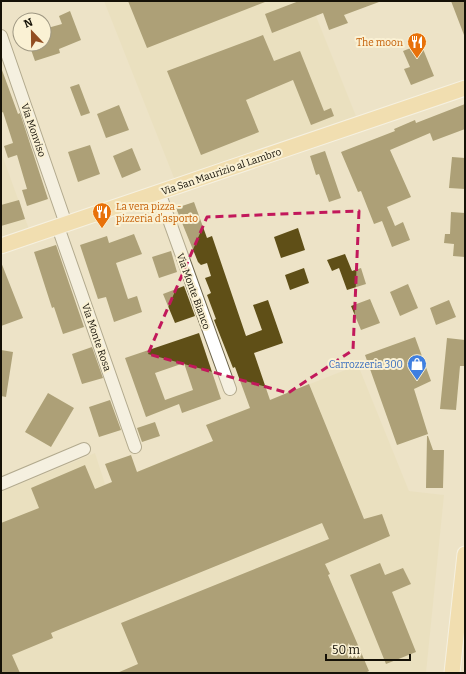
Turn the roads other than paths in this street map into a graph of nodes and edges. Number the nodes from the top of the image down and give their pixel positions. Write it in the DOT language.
graph roads {
  1 [pos="1,36"];
  2 [pos="465,88"];
  3 [pos="465,95"];
  4 [pos="442,96"];
  5 [pos="159,192"];
  6 [pos="62,225"];
  7 [pos="1,246"];
  8 [pos="230,389"];
  9 [pos="135,447"];
  10 [pos="84,449"];
  11 [pos="1,484"];
  12 [pos="465,554"];
  13 [pos="452,673"];
  1 -- 6 [label="street, Via Monviso"];
  2 -- 4 [label="main road, Via San Maurizio al Lambro"];
  3 -- 4 [label="main road, Via San Maurizio al Lambro"];
  4 -- 5 [label="main road, Via San Maurizio al Lambro"];
  5 -- 6 [label="main road, Via San Maurizio al Lambro"];
  5 -- 8 [label="street, Via Monte Bianco"];
  6 -- 7 [label="main road, Via San Maurizio al Lambro"];
  6 -- 9 [label="street, Via Monte Rosa"];
  10 -- 11 [label="street"];
  12 -- 13 [label="main road"];
}
